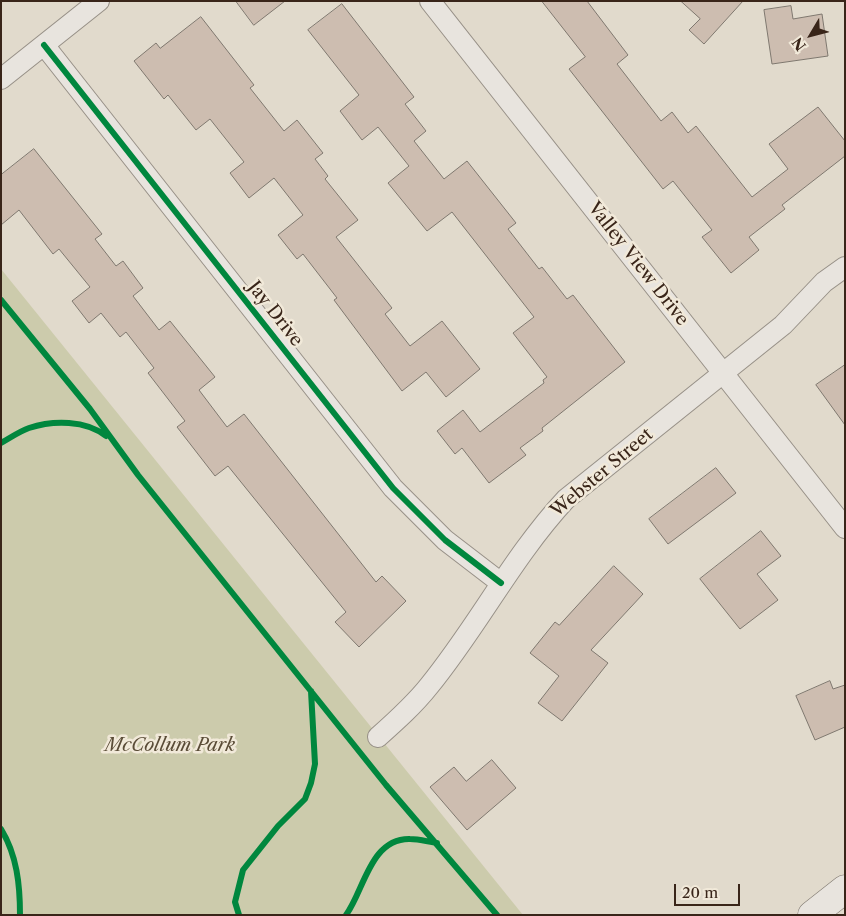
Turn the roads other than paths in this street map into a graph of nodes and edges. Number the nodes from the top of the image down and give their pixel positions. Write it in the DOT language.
graph roads {
  1 [pos="99,1"];
  2 [pos="430,1"];
  3 [pos="44,45"];
  4 [pos="1,79"];
  5 [pos="845,267"];
  6 [pos="724,373"];
  7 [pos="845,528"];
  8 [pos="501,582"];
  9 [pos="378,737"];
  10 [pos="845,889"];
  11 [pos="812,915"];
  1 -- 3 [label="street"];
  2 -- 6 [label="street, Valley View Drive"];
  3 -- 4 [label="street"];
  3 -- 8 [label="street, Jay Drive"];
  5 -- 6 [label="street, Webster Street"];
  6 -- 7 [label="street, Valley View Drive"];
  6 -- 8 [label="street, Webster Street"];
  8 -- 9 [label="street, Webster Street"];
  10 -- 11 [label="main road"];
}
